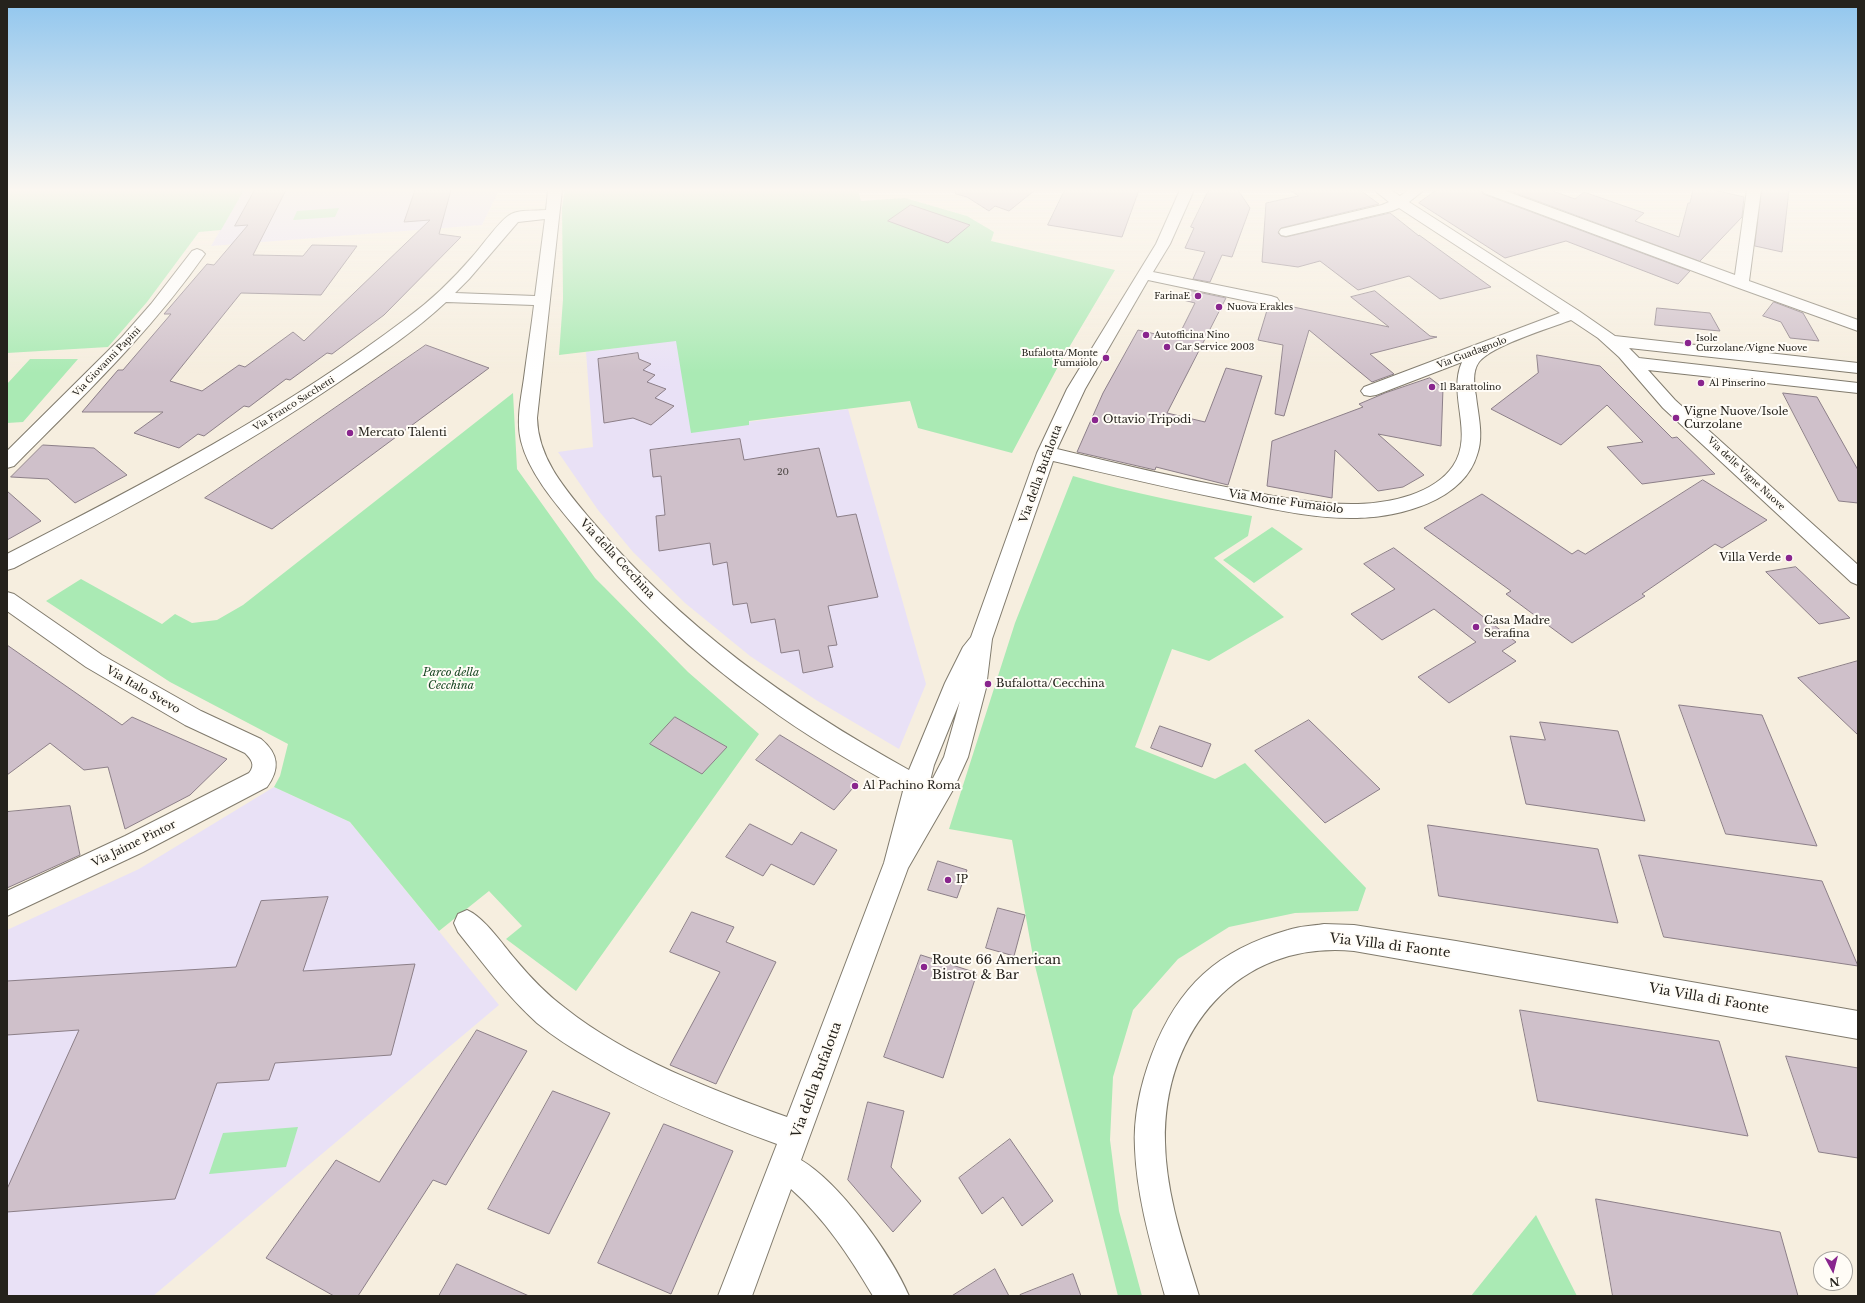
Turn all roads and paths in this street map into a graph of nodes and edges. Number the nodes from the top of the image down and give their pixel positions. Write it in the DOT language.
graph roads {
  1 [pos="486,251"];
  2 [pos="549,251"];
  3 [pos="1159,251"];
  4 [pos="1475,251"];
  5 [pos="1652,251"];
  6 [pos="1746,251"];
  7 [pos="197,254"];
  8 [pos="1145,275"];
  9 [pos="1741,284"];
  10 [pos="442,297"];
  11 [pos="542,301"];
  12 [pos="1271,301"];
  13 [pos="1573,314"];
  14 [pos="1858,326"];
  15 [pos="1612,341"];
  16 [pos="1485,348"];
  17 [pos="1634,363"];
  18 [pos="1858,368"];
  19 [pos="1858,388"];
  20 [pos="1370,391"];
  21 [pos="1046,453"];
  22 [pos="7,462"];
  23 [pos="7,563"];
  24 [pos="1858,578"];
  25 [pos="7,600"];
  26 [pos="258,780"];
  27 [pos="926,792"];
  28 [pos="7,904"];
  29 [pos="467,923"];
  30 [pos="1858,1025"];
  31 [pos="796,1136"];
  32 [pos="784,1167"];
  33 [pos="735,1296"];
  34 [pos="892,1296"];
  35 [pos="1182,1296"];
  1 -- 10 [label="street, Via Franco Sacchetti"];
  2 -- 11 [label="street, Via della Cecchina"];
  3 -- 8 [label="street, Via della Bufalotta"];
  4 -- 13 [label="street, Via delle Vigne Nuove"];
  5 -- 9 [label="street"];
  6 -- 9 [label="street"];
  7 -- 22 [label="street, Via Giovanni Papini"];
  8 -- 12 [label="street"];
  8 -- 21 [label="street, Via della Bufalotta"];
  9 -- 14 [label="street"];
  10 -- 11 [label="street"];
  10 -- 23 [label="street, Via Franco Sacchetti"];
  11 -- 27 [label="street, Via della Cecchina"];
  13 -- 15 [label="street, Via delle Vigne Nuove"];
  13 -- 16 [label="street, Via Guadagnolo"];
  15 -- 17 [label="street, Via delle Vigne Nuove"];
  15 -- 18 [label="street"];
  16 -- 20 [label="street, Via Guadagnolo"];
  16 -- 21 [label="street, Via Monte Fumaiolo"];
  17 -- 19 [label="street"];
  17 -- 24 [label="street, Via delle Vigne Nuove"];
  21 -- 27 [label="street, Via della Bufalotta"];
  25 -- 26 [label="street, Via Italo Svevo"];
  26 -- 28 [label="street, Via Jaime Pintor"];
  27 -- 31 [label="street, Via della Bufalotta"];
  29 -- 31 [label="street"];
  30 -- 35 [label="street, Via Villa di Faonte"];
  31 -- 32 [label="street, Via della Bufalotta"];
  32 -- 33 [label="street, Via della Bufalotta"];
  32 -- 34 [label="street"];
}
